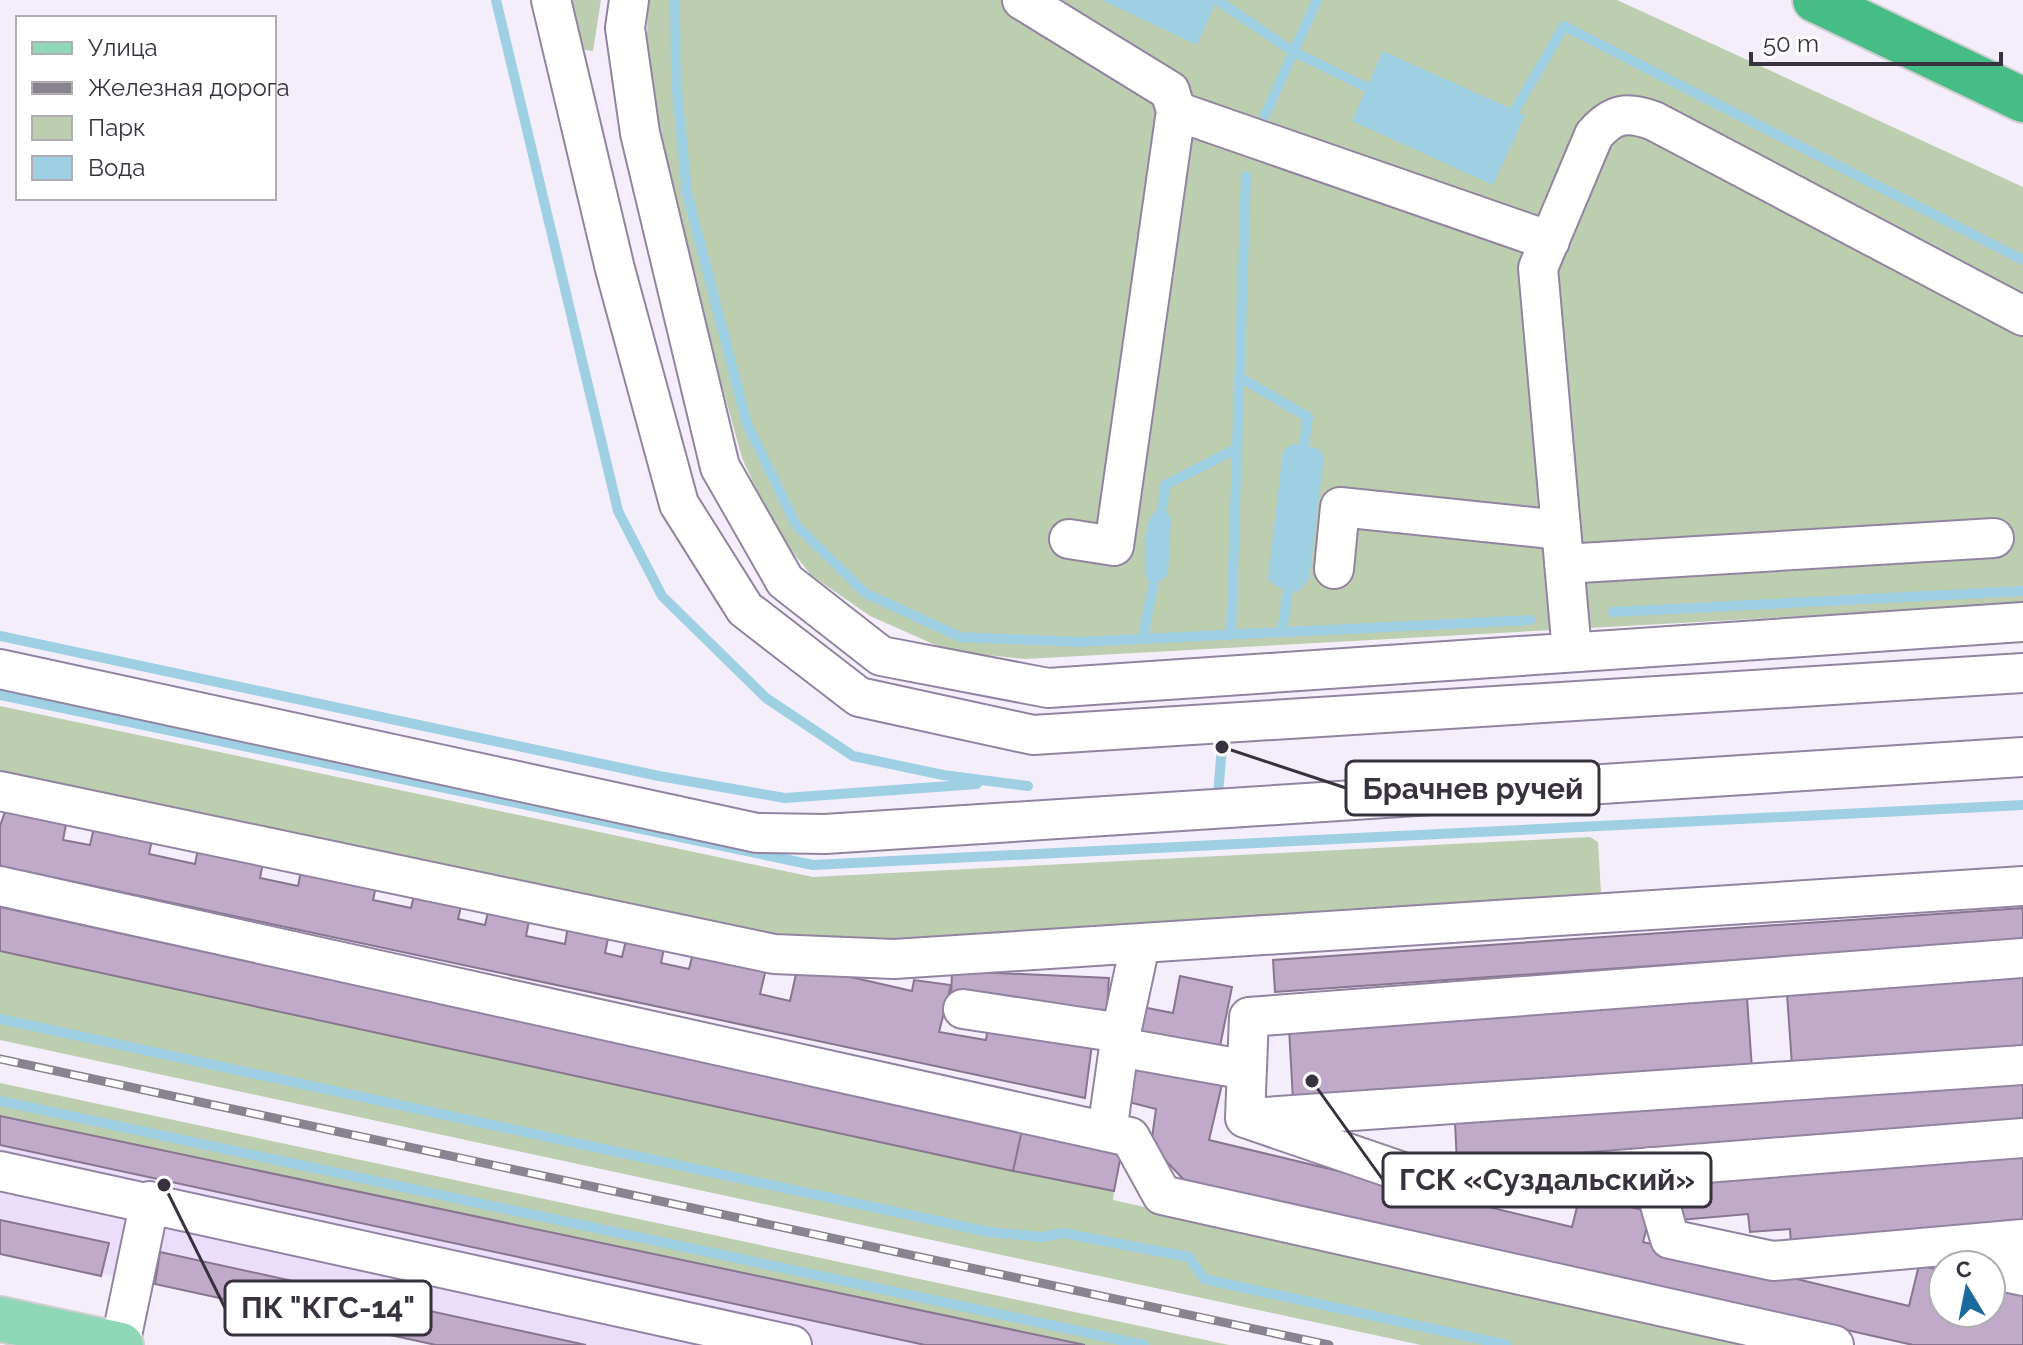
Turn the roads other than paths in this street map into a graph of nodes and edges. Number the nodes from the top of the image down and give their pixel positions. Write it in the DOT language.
graph roads {
  1 [pos="551,0"];
  2 [pos="629,0"];
  3 [pos="1022,0"];
  4 [pos="1815,0"];
  5 [pos="2023,100"];
  6 [pos="1176,111"];
  7 [pos="1550,241"];
  8 [pos="2023,316"];
  9 [pos="1994,538"];
  10 [pos="1069,539"];
  11 [pos="1562,547"];
  12 [pos="1334,569"];
  13 [pos="2023,622"];
  14 [pos="1572,652"];
  15 [pos="0,669"];
  16 [pos="2023,673"];
  17 [pos="2023,757"];
  18 [pos="0,791"];
  19 [pos="0,886"];
  20 [pos="2023,886"];
  21 [pos="1140,945"];
  22 [pos="2023,958"];
  23 [pos="963,1009"];
  24 [pos="1120,1040"];
  25 [pos="2023,1065"];
  26 [pos="1247,1070"];
  27 [pos="1245,1118"];
  28 [pos="1107,1132"];
  29 [pos="2023,1138"];
  30 [pos="1649,1167"];
  31 [pos="0,1171"];
  32 [pos="150,1201"];
  33 [pos="2023,1239"];
  34 [pos="1902,1250"];
  35 [pos="1927,1255"];
  36 [pos="0,1319"];
  37 [pos="120,1345"];
  38 [pos="792,1345"];
  39 [pos="1834,1345"];
  1 -- 16 [label="street"];
  2 -- 14 [label="street"];
  3 -- 6 [label="street"];
  4 -- 5 [label="highway"];
  6 -- 7 [label="street"];
  6 -- 10 [label="street"];
  7 -- 8 [label="street"];
  7 -- 11 [label="street"];
  9 -- 11 [label="street"];
  11 -- 12 [label="street"];
  11 -- 14 [label="street"];
  13 -- 14 [label="street"];
  15 -- 17 [label="street"];
  18 -- 21 [label="street"];
  19 -- 28 [label="street"];
  20 -- 21 [label="street"];
  21 -- 24 [label="street"];
  22 -- 26 [label="street"];
  23 -- 24 [label="street"];
  24 -- 26 [label="street"];
  24 -- 28 [label="street"];
  25 -- 27 [label="street"];
  26 -- 27 [label="street"];
  27 -- 30 [label="street"];
  28 -- 39 [label="street"];
  29 -- 30 [label="street"];
  30 -- 34 [label="street"];
  31 -- 32 [label="street"];
  32 -- 37 [label="street"];
  32 -- 38 [label="street"];
  33 -- 34 [label="street"];
  34 -- 35 [label="street"];
  36 -- 37 [label="main road"];
}
